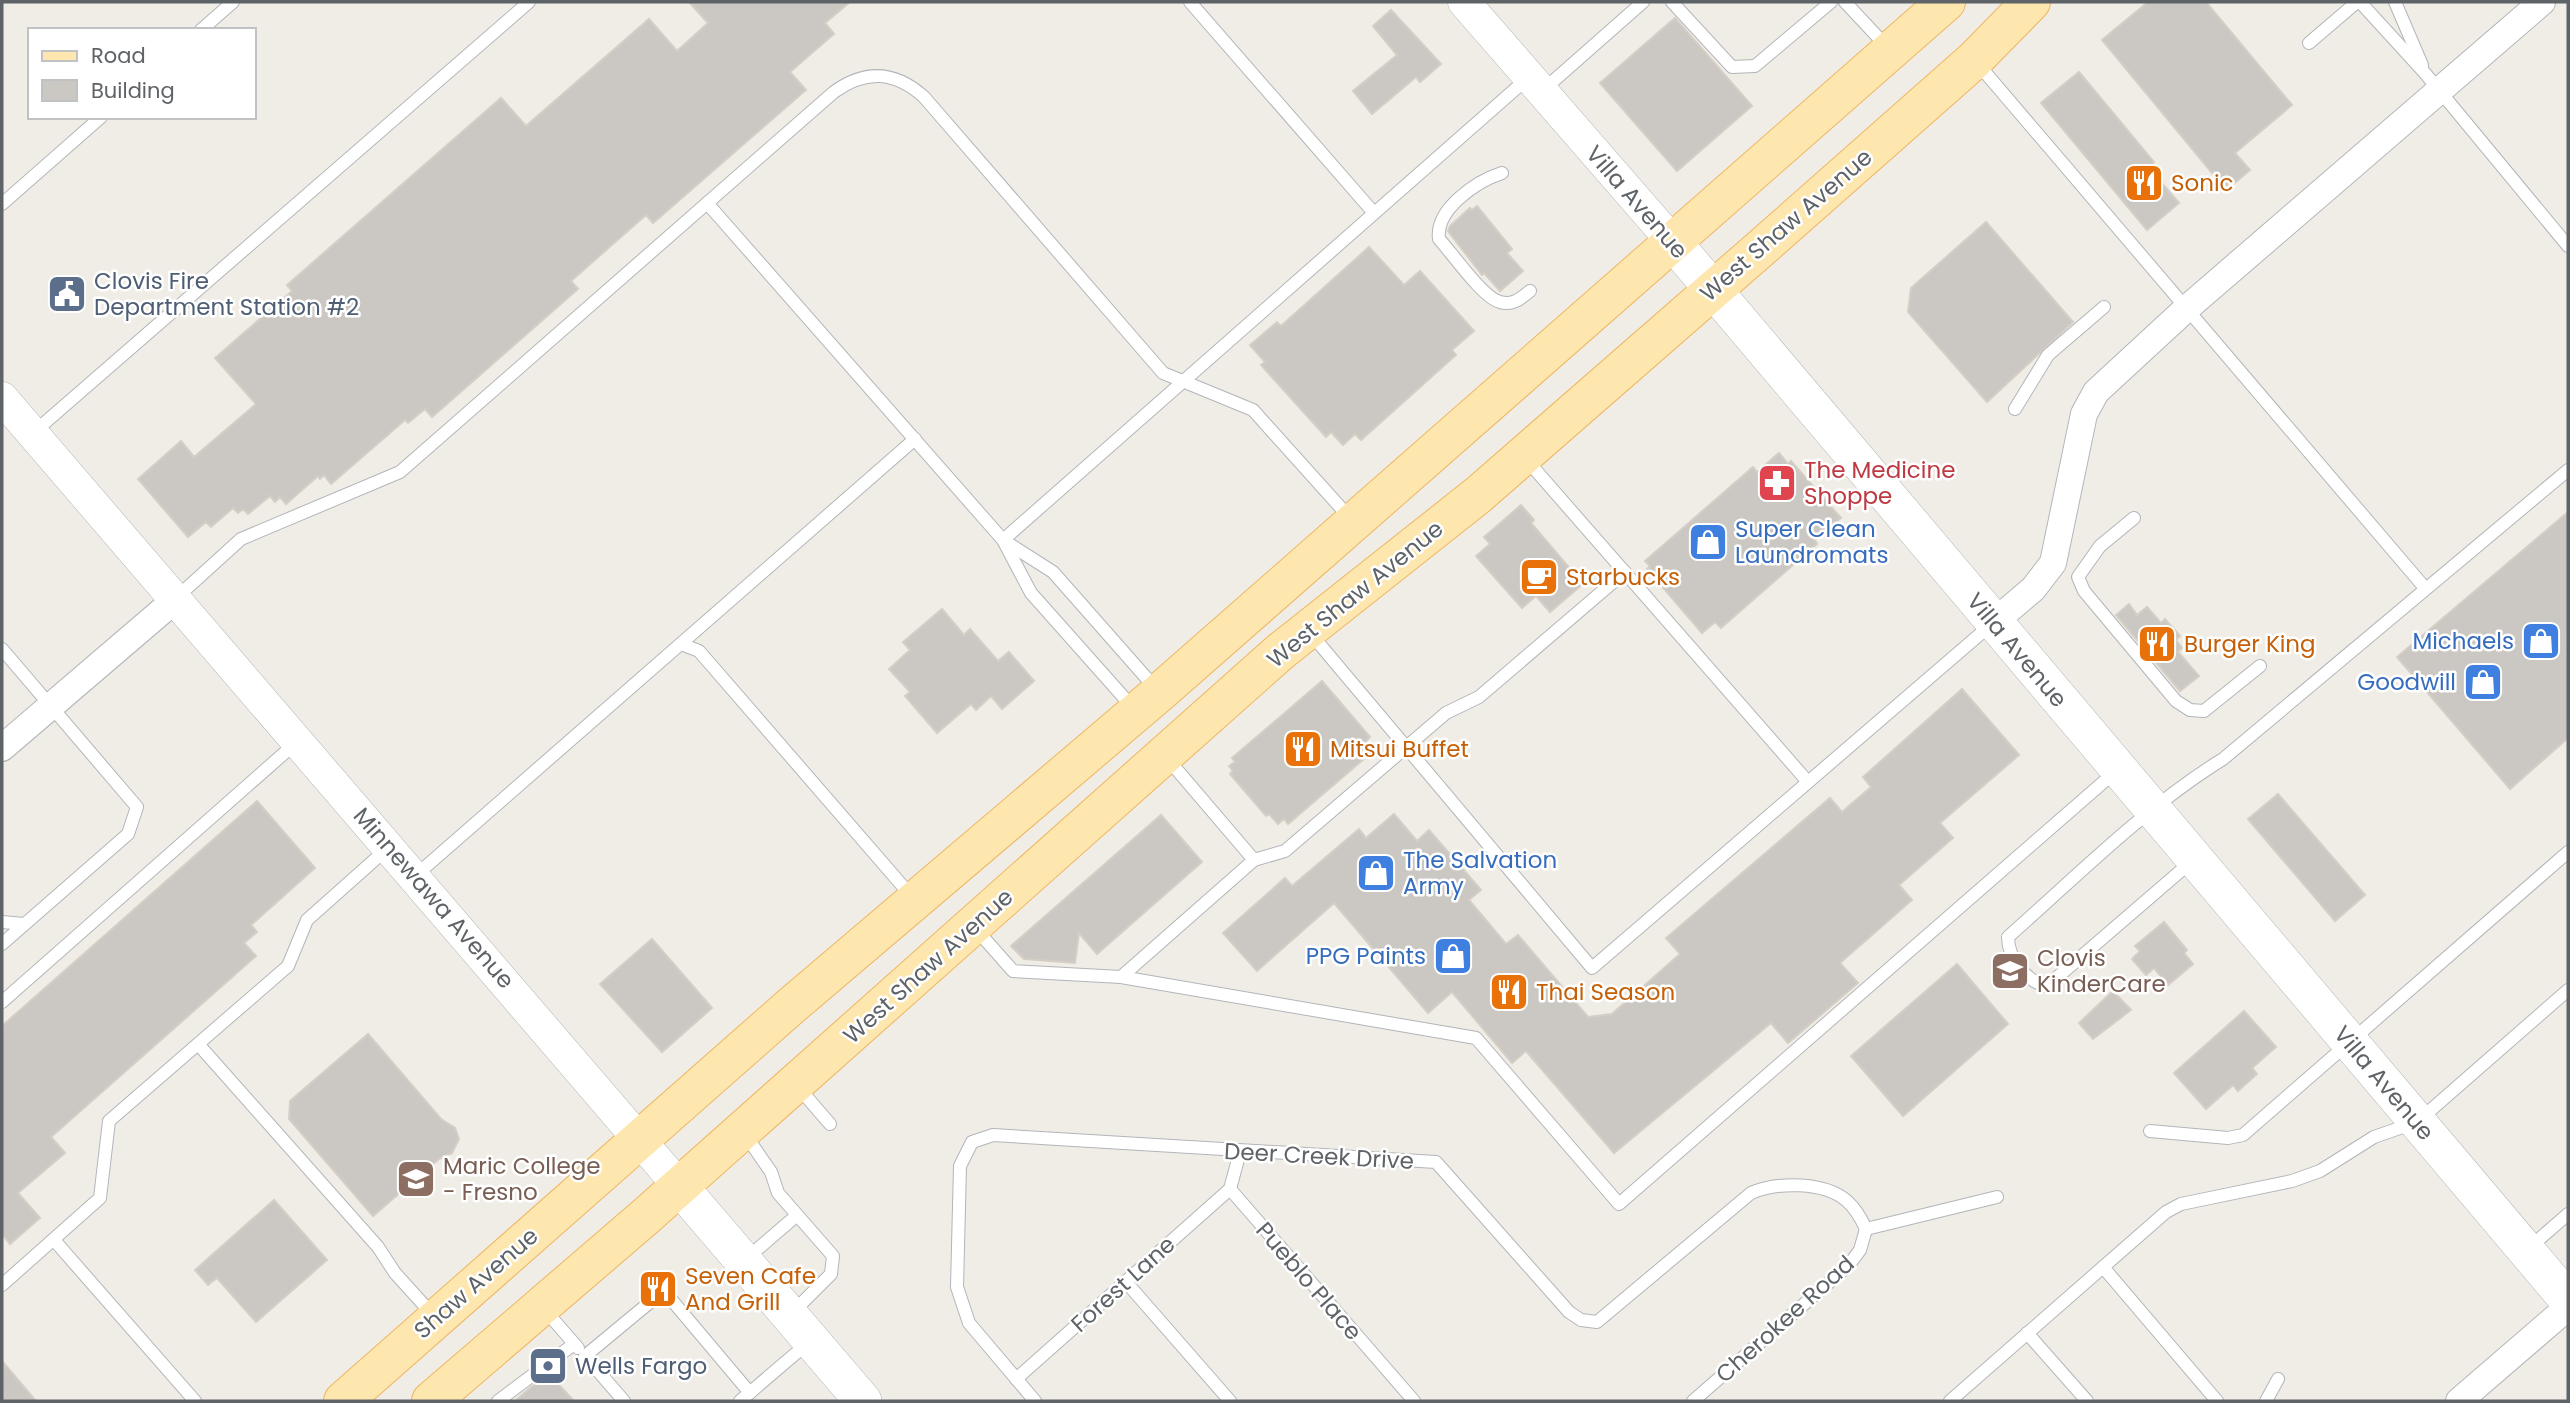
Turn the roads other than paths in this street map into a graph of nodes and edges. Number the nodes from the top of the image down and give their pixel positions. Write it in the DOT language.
graph roads {
  1 [pos="233,2"];
  2 [pos="529,2"];
  3 [pos="1190,2"];
  4 [pos="1464,2"];
  5 [pos="1643,2"];
  6 [pos="1672,2"];
  7 [pos="1831,2"];
  8 [pos="1845,2"];
  9 [pos="1946,2"];
  10 [pos="2031,2"];
  11 [pos="2358,2"];
  12 [pos="2395,2"];
  13 [pos="2542,2"];
  14 [pos="203,28"];
  15 [pos="2309,43"];
  16 [pos="1890,51"];
  17 [pos="1974,60"];
  18 [pos="2432,81"];
  19 [pos="1535,84"];
  20 [pos="99,119"];
  21 [pos="1502,173"];
  22 [pos="707,203"];
  23 [pos="2,204"];
  24 [pos="1374,213"];
  25 [pos="1672,241"];
  26 [pos="2568,246"];
  27 [pos="1712,290"];
  28 [pos="1530,291"];
  29 [pos="2104,307"];
  30 [pos="2186,309"];
  31 [pos="1182,382"];
  32 [pos="2,398"];
  33 [pos="2015,410"];
  34 [pos="33,433"];
  35 [pos="915,439"];
  36 [pos="1523,455"];
  37 [pos="2568,470"];
  38 [pos="2134,518"];
  39 [pos="1354,522"];
  40 [pos="1003,540"];
  41 [pos="1625,572"];
  42 [pos="2425,588"];
  43 [pos="176,599"];
  44 [pos="1993,623"];
  45 [pos="1307,629"];
  46 [pos="681,644"];
  47 [pos="2,649"];
  48 [pos="2260,666"];
  49 [pos="1148,702"];
  50 [pos="52,707"];
  51 [pos="1204,720"];
  52 [pos="299,741"];
  53 [pos="1406,747"];
  54 [pos="2,748"];
  55 [pos="1163,754"];
  56 [pos="2118,769"];
  57 [pos="1808,782"];
  58 [pos="2152,810"];
  59 [pos="390,847"];
  60 [pos="2568,852"];
  61 [pos="2194,859"];
  62 [pos="1254,860"];
  63 [pos="415,876"];
  64 [pos="915,900"];
  65 [pos="2,922"];
  66 [pos="24,924"];
  67 [pos="973,926"];
  68 [pos="2,944"];
  69 [pos="1121,977"];
  70 [pos="2568,990"];
  71 [pos="2,1002"];
  72 [pos="198,1044"];
  73 [pos="2351,1044"];
  74 [pos="795,1084"];
  75 [pos="2417,1122"];
  76 [pos="830,1124"];
  77 [pos="742,1130"];
  78 [pos="2150,1131"];
  79 [pos="640,1139"];
  80 [pos="1240,1152"];
  81 [pos="679,1185"];
  82 [pos="1230,1189"];
  83 [pos="1997,1197"];
  84 [pos="2568,1214"];
  85 [pos="796,1216"];
  86 [pos="1866,1229"];
  87 [pos="54,1240"];
  88 [pos="2526,1251"];
  89 [pos="743,1261"];
  90 [pos="2103,1268"];
  91 [pos="1126,1282"];
  92 [pos="2,1285"];
  93 [pos="2568,1300"];
  94 [pos="541,1306"];
  95 [pos="2568,1307"];
  96 [pos="435,1318"];
  97 [pos="800,1328"];
  98 [pos="2027,1332"];
  99 [pos="574,1344"];
  100 [pos="585,1356"];
  101 [pos="1016,1379"];
  102 [pos="2278,1379"];
  103 [pos="745,1397"];
  104 [pos="195,1401"];
  105 [pos="343,1401"];
  106 [pos="431,1401"];
  107 [pos="498,1401"];
  108 [pos="624,1401"];
  109 [pos="863,1401"];
  110 [pos="1035,1401"];
  111 [pos="1230,1401"];
  112 [pos="1414,1401"];
  113 [pos="1693,1401"];
  114 [pos="1950,1401"];
  115 [pos="2087,1401"];
  116 [pos="2217,1401"];
  117 [pos="2266,1401"];
  118 [pos="2459,1401"];
  1 -- 14 [label="lane"];
  2 -- 34 [label="lane"];
  3 -- 24 [label="lane"];
  4 -- 19 [label="street, Villa Avenue"];
  5 -- 19 [label="lane"];
  6 -- 7 [label="lane"];
  8 -- 16 [label="lane"];
  9 -- 16 [label="main road"];
  10 -- 17 [label="main road, West Shaw Avenue"];
  11 -- 15 [label="lane"];
  11 -- 18 [label="lane"];
  12 -- 18 [label="lane"];
  13 -- 18 [label="street"];
  16 -- 25 [label="main road"];
  17 -- 27 [label="main road, West Shaw Avenue"];
  17 -- 30 [label="lane"];
  18 -- 26 [label="lane"];
  18 -- 30 [label="street"];
  19 -- 24 [label="lane"];
  19 -- 25 [label="street, Villa Avenue"];
  20 -- 23 [label="lane"];
  21 -- 28 [label="lane"];
  22 -- 31 [label="lane"];
  22 -- 35 [label="lane"];
  22 -- 43 [label="lane"];
  24 -- 31 [label="lane"];
  25 -- 27 [label="main road, Villa Avenue"];
  25 -- 39 [label="main road"];
  27 -- 36 [label="main road, West Shaw Avenue"];
  27 -- 44 [label="main road, Villa Avenue"];
  29 -- 33 [label="lane"];
  30 -- 42 [label="lane"];
  30 -- 44 [label="street"];
  31 -- 39 [label="lane"];
  31 -- 40 [label="lane"];
  32 -- 34 [label="street, Minnewawa Avenue"];
  34 -- 43 [label="street, Minnewawa Avenue"];
  35 -- 40 [label="lane"];
  35 -- 46 [label="lane"];
  36 -- 41 [label="lane"];
  36 -- 45 [label="main road, West Shaw Avenue"];
  37 -- 42 [label="lane"];
  38 -- 48 [label="lane"];
  39 -- 49 [label="main road"];
  39 -- 51 [label="main road"];
  40 -- 49 [label="lane"];
  40 -- 49 [label="lane"];
  41 -- 53 [label="lane"];
  41 -- 57 [label="lane"];
  42 -- 58 [label="lane"];
  43 -- 50 [label="street"];
  43 -- 52 [label="street, Minnewawa Avenue"];
  44 -- 56 [label="main road, Villa Avenue"];
  44 -- 57 [label="lane"];
  45 -- 51 [label="main road, West Shaw Avenue"];
  45 -- 53 [label="lane"];
  46 -- 63 [label="lane"];
  46 -- 64 [label="lane"];
  47 -- 50 [label="lane"];
  49 -- 64 [label="main road"];
  49 -- 67 [label="main road"];
  50 -- 54 [label="street"];
  50 -- 66 [label="lane"];
  51 -- 55 [label="main road, West Shaw Avenue"];
  52 -- 59 [label="street, Minnewawa Avenue"];
  52 -- 71 [label="lane"];
  53 -- 57 [label="lane"];
  53 -- 62 [label="lane"];
  55 -- 62 [label="lane"];
  55 -- 67 [label="main road, West Shaw Avenue"];
  56 -- 58 [label="main road, Villa Avenue"];
  56 -- 69 [label="lane"];
  58 -- 61 [label="main road, Villa Avenue"];
  58 -- 61 [label="lane"];
  59 -- 63 [label="street, Minnewawa Avenue"];
  59 -- 72 [label="lane"];
  60 -- 73 [label="lane"];
  61 -- 73 [label="main road, Villa Avenue"];
  62 -- 69 [label="lane"];
  63 -- 79 [label="street, Minnewawa Avenue"];
  64 -- 79 [label="main road"];
  65 -- 66 [label="lane"];
  66 -- 68 [label="lane"];
  67 -- 69 [label="lane"];
  67 -- 74 [label="main road, West Shaw Avenue"];
  70 -- 75 [label="lane"];
  72 -- 87 [label="lane"];
  72 -- 96 [label="lane"];
  73 -- 75 [label="main road, Villa Avenue"];
  73 -- 78 [label="lane"];
  74 -- 76 [label="lane"];
  74 -- 77 [label="main road, West Shaw Avenue"];
  75 -- 88 [label="main road, Villa Avenue"];
  75 -- 90 [label="lane"];
  77 -- 81 [label="main road, West Shaw Avenue"];
  77 -- 85 [label="lane"];
  79 -- 81 [label="street, Minnewawa Avenue"];
  79 -- 96 [label="main road, Shaw Avenue"];
  80 -- 82 [label="lane"];
  80 -- 86 [label="lane, Deer Creek Drive"];
  80 -- 101 [label="lane, Deer Creek Drive"];
  81 -- 89 [label="main road, Minnewawa Avenue"];
  81 -- 94 [label="main road"];
  82 -- 91 [label="lane, Forest Lane"];
  82 -- 112 [label="lane, Pueblo Place"];
  83 -- 86 [label="lane"];
  84 -- 88 [label="lane"];
  85 -- 89 [label="lane"];
  85 -- 97 [label="lane"];
  86 -- 113 [label="lane, Cherokee Road"];
  87 -- 92 [label="lane"];
  87 -- 104 [label="lane"];
  88 -- 93 [label="main road, Villa Avenue"];
  89 -- 97 [label="main road, Minnewawa Avenue"];
  90 -- 98 [label="lane"];
  90 -- 116 [label="lane"];
  91 -- 101 [label="lane, Forest Lane"];
  91 -- 111 [label="lane"];
  94 -- 99 [label="lane"];
  94 -- 106 [label="main road"];
  95 -- 118 [label="street"];
  96 -- 105 [label="main road, Shaw Avenue"];
  97 -- 103 [label="lane"];
  97 -- 109 [label="main road, Minnewawa Avenue"];
  98 -- 114 [label="lane"];
  98 -- 115 [label="lane"];
  99 -- 100 [label="lane"];
  99 -- 107 [label="lane"];
  100 -- 103 [label="lane"];
  100 -- 108 [label="lane"];
  101 -- 110 [label="lane"];
  102 -- 117 [label="lane"];
}
